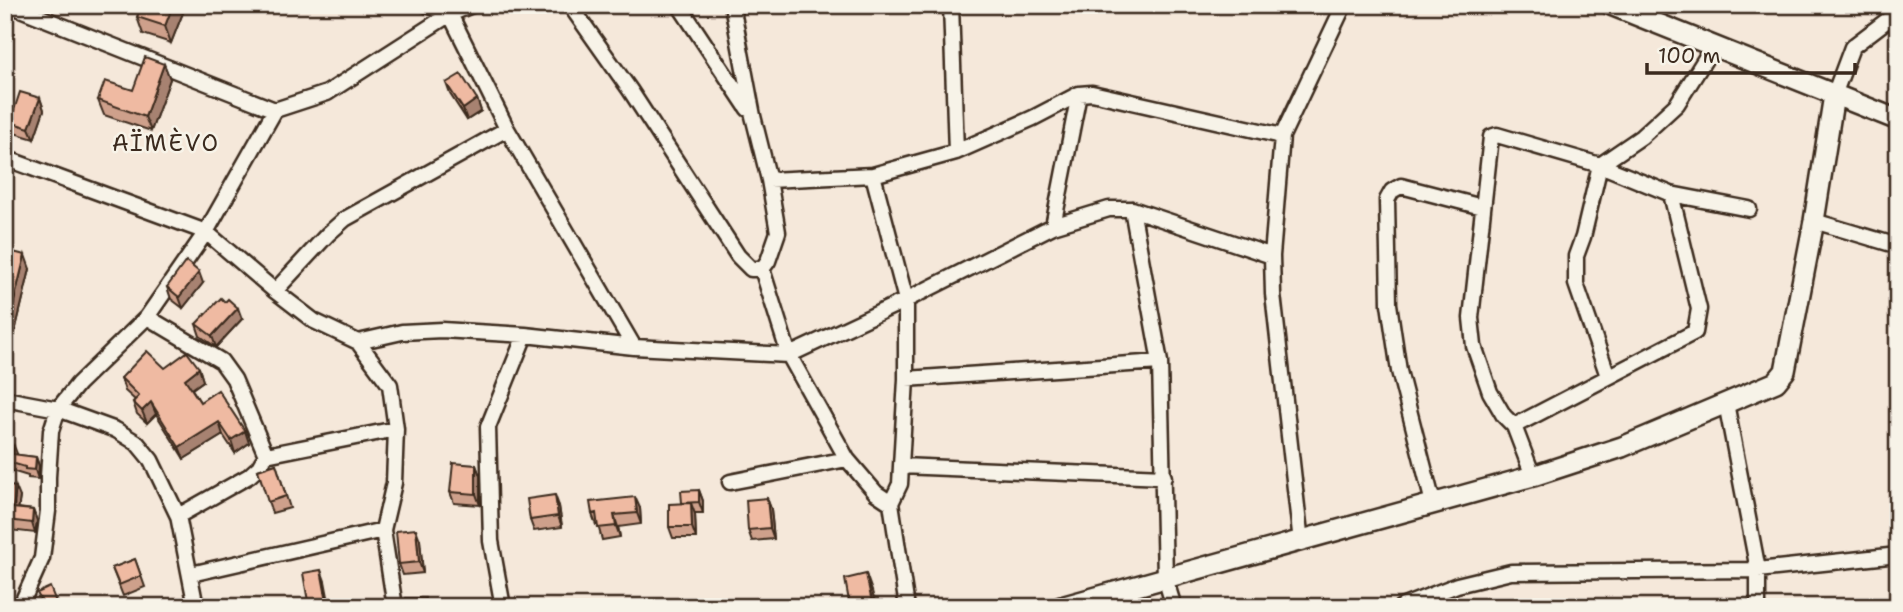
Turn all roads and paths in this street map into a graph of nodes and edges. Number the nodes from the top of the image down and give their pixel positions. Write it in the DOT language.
graph roads {
  1 [pos="10,5"];
  2 [pos="427,5"];
  3 [pos="472,5"];
  4 [pos="570,5"];
  5 [pos="678,5"];
  6 [pos="732,5"];
  7 [pos="951,5"];
  8 [pos="1344,5"];
  9 [pos="1611,5"];
  10 [pos="450,14"];
  11 [pos="1895,16"];
  12 [pos="1714,45"];
  13 [pos="1079,93"];
  14 [pos="1834,95"];
  15 [pos="275,110"];
  16 [pos="753,116"];
  17 [pos="1898,120"];
  18 [pos="507,129"];
  19 [pos="1282,136"];
  20 [pos="956,152"];
  21 [pos="5,158"];
  22 [pos="1600,165"];
  23 [pos="873,175"];
  24 [pos="769,180"];
  25 [pos="1671,194"];
  26 [pos="1482,207"];
  27 [pos="1132,209"];
  28 [pos="1749,209"];
  29 [pos="1814,221"];
  30 [pos="1053,226"];
  31 [pos="206,232"];
  32 [pos="1898,246"];
  33 [pos="1272,256"];
  34 [pos="762,269"];
  35 [pos="275,291"];
  36 [pos="906,300"];
  37 [pos="147,317"];
  38 [pos="525,335"];
  39 [pos="358,342"];
  40 [pos="634,347"];
  41 [pos="789,355"];
  42 [pos="1160,362"];
  43 [pos="1608,376"];
  44 [pos="906,379"];
  45 [pos="5,399"];
  46 [pos="1726,403"];
  47 [pos="58,409"];
  48 [pos="1514,426"];
  49 [pos="396,429"];
  50 [pos="266,455"];
  51 [pos="847,459"];
  52 [pos="901,466"];
  53 [pos="1533,476"];
  54 [pos="1164,477"];
  55 [pos="730,482"];
  56 [pos="891,503"];
  57 [pos="1433,503"];
  58 [pos="178,516"];
  59 [pos="383,530"];
  60 [pos="1301,542"];
  61 [pos="1898,555"];
  62 [pos="1758,570"];
  63 [pos="191,574"];
  64 [pos="1165,578"];
  65 [pos="20,607"];
  66 [pos="196,607"];
  67 [pos="395,607"];
  68 [pos="503,607"];
  69 [pos="907,607"];
  70 [pos="1061,607"];
  71 [pos="1174,607"];
  72 [pos="1401,607"];
  73 [pos="1758,607"];
  1 -- 15 [label="street"];
  2 -- 10 [label="street"];
  3 -- 10 [label="street"];
  4 -- 34 [label="street"];
  5 -- 16 [label="street"];
  6 -- 16 [label="street"];
  7 -- 20 [label="street"];
  8 -- 19 [label="street"];
  9 -- 12 [label="main road"];
  10 -- 15 [label="street"];
  10 -- 18 [label="street"];
  11 -- 14 [label="street"];
  12 -- 14 [label="main road"];
  12 -- 22 [label="street"];
  13 -- 19 [label="street"];
  13 -- 20 [label="street"];
  13 -- 30 [label="street"];
  14 -- 17 [label="main road"];
  14 -- 29 [label="main road"];
  15 -- 31 [label="street"];
  16 -- 24 [label="street"];
  18 -- 35 [label="street"];
  18 -- 40 [label="street"];
  19 -- 33 [label="street"];
  20 -- 23 [label="street"];
  21 -- 31 [label="street"];
  22 -- 25 [label="street"];
  22 -- 26 [label="street"];
  22 -- 43 [label="street"];
  23 -- 24 [label="street"];
  23 -- 36 [label="street"];
  24 -- 34 [label="street"];
  25 -- 28 [label="street"];
  25 -- 43 [label="street"];
  26 -- 48 [label="street"];
  26 -- 57 [label="street"];
  27 -- 30 [label="street"];
  27 -- 33 [label="street"];
  27 -- 42 [label="street"];
  29 -- 32 [label="street"];
  29 -- 46 [label="main road"];
  30 -- 36 [label="street"];
  31 -- 35 [label="street"];
  31 -- 37 [label="street"];
  33 -- 60 [label="street"];
  34 -- 41 [label="street"];
  35 -- 39 [label="street"];
  36 -- 41 [label="street"];
  36 -- 44 [label="street"];
  37 -- 47 [label="street"];
  37 -- 50 [label="street"];
  38 -- 39 [label="street"];
  38 -- 40 [label="street"];
  38 -- 68 [label="street"];
  39 -- 49 [label="street"];
  40 -- 41 [label="street"];
  41 -- 51 [label="street"];
  42 -- 44 [label="street"];
  42 -- 54 [label="street"];
  43 -- 48 [label="street"];
  44 -- 52 [label="street"];
  45 -- 47 [label="street"];
  46 -- 53 [label="main road"];
  46 -- 62 [label="street"];
  47 -- 58 [label="street"];
  47 -- 65 [label="street"];
  48 -- 53 [label="street"];
  49 -- 50 [label="street"];
  49 -- 59 [label="street"];
  50 -- 58 [label="street"];
  51 -- 55 [label="street"];
  51 -- 56 [label="street"];
  52 -- 54 [label="street"];
  52 -- 56 [label="street"];
  53 -- 57 [label="main road"];
  54 -- 64 [label="street"];
  56 -- 69 [label="street"];
  57 -- 60 [label="main road"];
  58 -- 63 [label="street"];
  59 -- 63 [label="street"];
  59 -- 67 [label="street"];
  60 -- 64 [label="main road"];
  61 -- 62 [label="street"];
  62 -- 72 [label="street"];
  62 -- 73 [label="street"];
  63 -- 66 [label="street"];
  64 -- 70 [label="main road"];
  64 -- 71 [label="street"];
}
